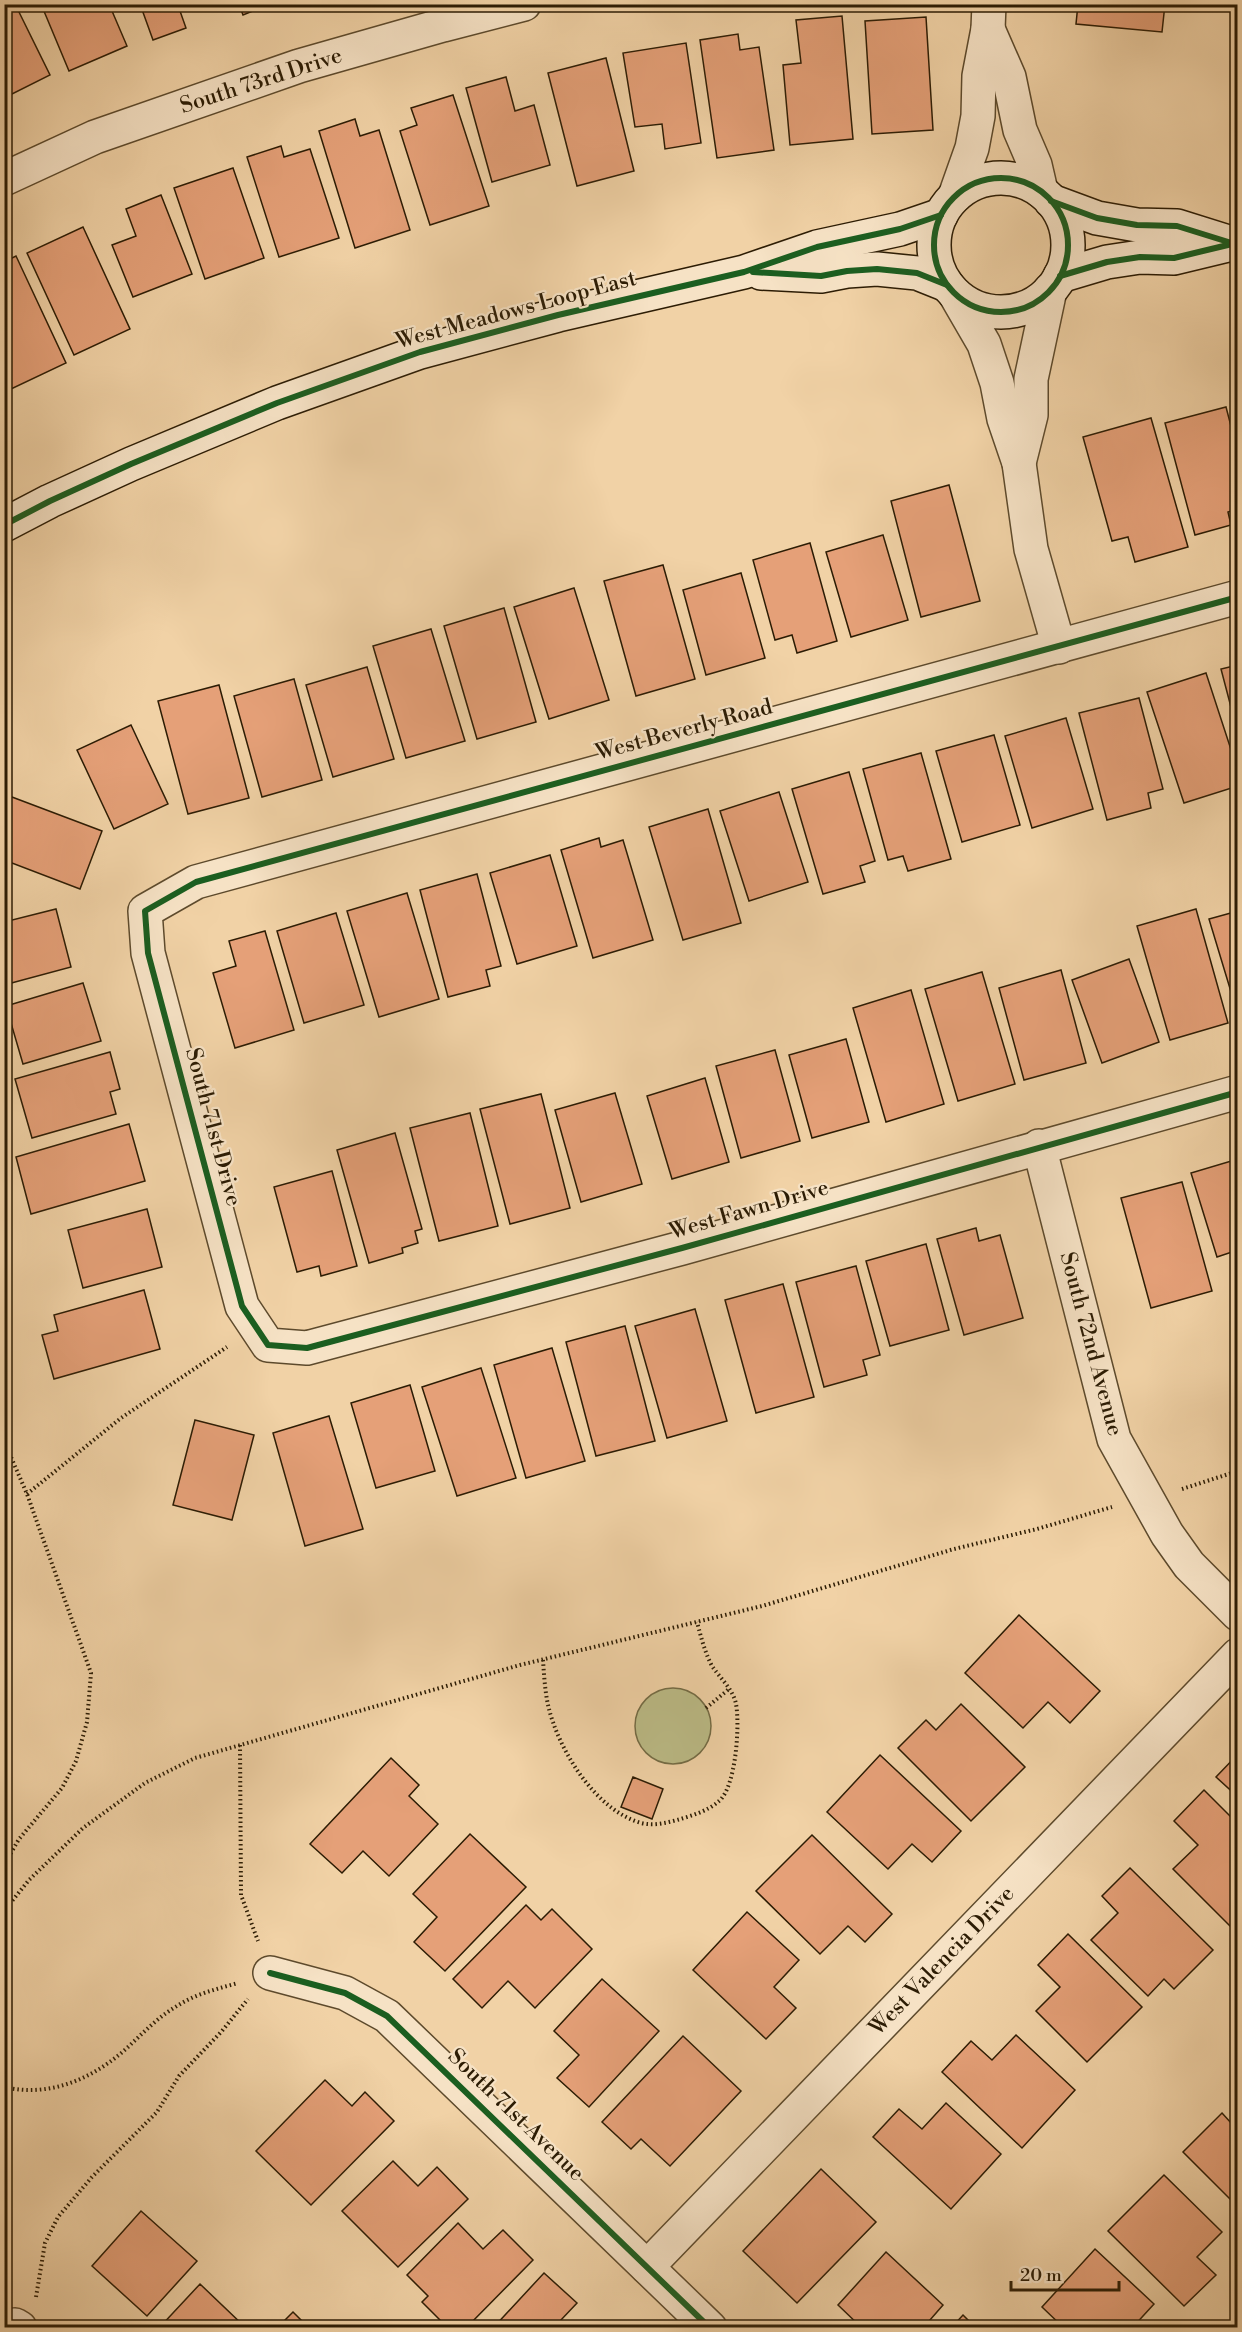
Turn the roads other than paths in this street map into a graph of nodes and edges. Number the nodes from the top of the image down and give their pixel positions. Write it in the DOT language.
graph roads {
  1 [pos="524,4"];
  2 [pos="988,17"];
  3 [pos="4,179"];
  4 [pos="1046,196"];
  5 [pos="948,206"];
  6 [pos="1235,244"];
  7 [pos="744,272"];
  8 [pos="1055,283"];
  9 [pos="951,290"];
  10 [pos="1019,463"];
  11 [pos="4,525"];
  12 [pos="1238,597"];
  13 [pos="1059,647"];
  14 [pos="145,911"];
  15 [pos="1238,1092"];
  16 [pos="1039,1146"];
  17 [pos="261,1336"];
  18 [pos="1238,1614"];
  19 [pos="1238,1655"];
  20 [pos="270,1973"];
  21 [pos="647,2267"];
  22 [pos="710,2328"];
  1 -- 3 [label="street, South 73rd Drive"];
  2 -- 4 [label="street"];
  2 -- 5 [label="street"];
  4 -- 5 [label="street"];
  4 -- 6 [label="street"];
  4 -- 8 [label="street"];
  5 -- 7 [label="street"];
  5 -- 9 [label="street"];
  6 -- 8 [label="street"];
  7 -- 9 [label="street"];
  7 -- 11 [label="street, West Meadows Loop East"];
  8 -- 9 [label="street"];
  8 -- 10 [label="street"];
  9 -- 10 [label="street"];
  10 -- 13 [label="street"];
  12 -- 13 [label="street, West Beverly Road"];
  13 -- 14 [label="street, West Beverly Road"];
  14 -- 17 [label="street, South 71st Drive"];
  15 -- 16 [label="street, West Fawn Drive"];
  16 -- 17 [label="street, West Fawn Drive"];
  16 -- 18 [label="street, South 72nd Avenue"];
  19 -- 21 [label="street, West Valencia Drive"];
  20 -- 21 [label="street, South 71st Avenue"];
  21 -- 22 [label="street, South 71st Avenue"];
}
